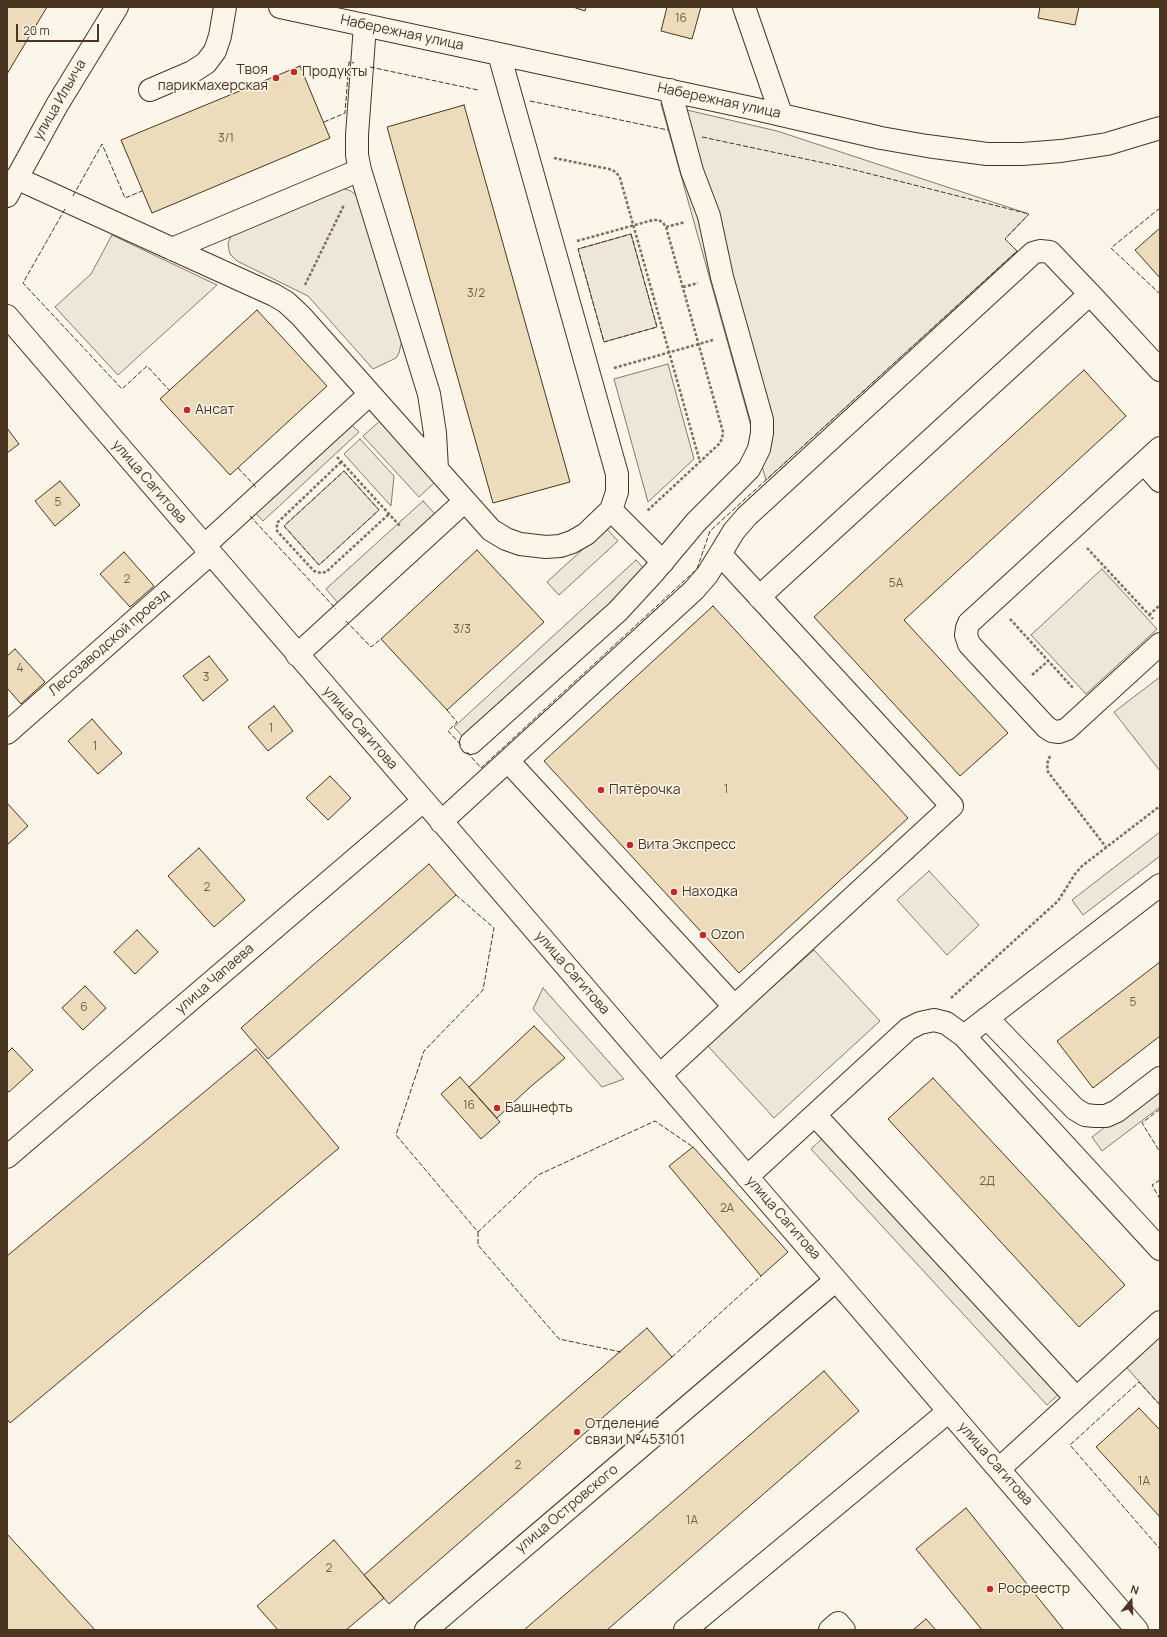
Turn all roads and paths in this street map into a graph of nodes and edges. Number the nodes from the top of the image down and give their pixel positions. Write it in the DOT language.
graph roads {
  1 [pos="117,7"];
  2 [pos="225,7"];
  3 [pos="280,7"];
  4 [pos="744,7"];
  5 [pos="365,25"];
  6 [pos="499,54"];
  7 [pos="150,90"];
  8 [pos="670,90"];
  9 [pos="781,114"];
  10 [pos="1160,128"];
  11 [pos="550,160"];
  12 [pos="360,170"];
  13 [pos="12,187"];
  14 [pos="634,225"];
  15 [pos="570,243"];
  16 [pos="172,249"];
  17 [pos="1090,294"];
  18 [pos="294,309"];
  19 [pos="7,316"];
  20 [pos="738,334"];
  21 [pos="698,344"];
  22 [pos="669,352"];
  23 [pos="613,368"];
  24 [pos="1160,370"];
  25 [pos="370,394"];
  26 [pos="321,439"];
  27 [pos="1160,448"];
  28 [pos="341,462"];
  29 [pos="700,462"];
  30 [pos="1144,463"];
  31 [pos="437,469"];
  32 [pos="1160,481"];
  33 [pos="465,501"];
  34 [pos="644,505"];
  35 [pos="611,510"];
  36 [pos="389,514"];
  37 [pos="1071,530"];
  38 [pos="418,545"];
  39 [pos="207,550"];
  40 [pos="720,554"];
  41 [pos="663,562"];
  42 [pos="759,597"];
  43 [pos="993,601"];
  44 [pos="1160,605"];
  45 [pos="1149,615"];
  46 [pos="1158,633"];
  47 [pos="298,655"];
  48 [pos="1091,707"];
  49 [pos="7,733"];
  50 [pos="471,743"];
  51 [pos="1052,753"];
  52 [pos="508,761"];
  53 [pos="423,801"];
  54 [pos="1160,806"];
  55 [pos="441,822"];
  56 [pos="1106,847"];
  57 [pos="1160,885"];
  58 [pos="734,1006"];
  59 [pos="987,1018"];
  60 [pos="934,1020"];
  61 [pos="964,1036"];
  62 [pos="660,1075"];
  63 [pos="1160,1078"];
  64 [pos="815,1115"];
  65 [pos="7,1157"];
  66 [pos="747,1177"];
  67 [pos="1160,1249"];
  68 [pos="836,1280"];
  69 [pos="1160,1322"];
  70 [pos="1076,1398"];
  71 [pos="949,1411"];
  72 [pos="999,1469"];
  73 [pos="426,1630"];
  74 [pos="685,1630"];
  75 [pos="830,1630"];
  76 [pos="844,1630"];
  77 [pos="1137,1630"];
  1 -- 13 [label="street, улица Ильича"];
  2 -- 7 [label="street"];
  3 -- 5 [label="street, Набережная улица"];
  4 -- 9 [label="street"];
  5 -- 6 [label="street, Набережная улица"];
  5 -- 12 [label="street"];
  6 -- 8 [label="street, Набережная улица"];
  6 -- 35 [label="street"];
  8 -- 9 [label="street, Набережная улица"];
  8 -- 20 [label="street"];
  9 -- 10 [label="street, Набережная улица"];
  11 -- 14 [label="path"];
  12 -- 16 [label="street"];
  12 -- 18 [label="path"];
  12 -- 31 [label="street"];
  13 -- 16 [label="street"];
  14 -- 15 [label="path"];
  14 -- 21 [label="path"];
  14 -- 22 [label="path"];
  16 -- 18 [label="street"];
  17 -- 24 [label="street"];
  17 -- 40 [label="street"];
  17 -- 42 [label="street"];
  18 -- 25 [label="street"];
  19 -- 39 [label="street, улица Сагитова"];
  20 -- 21 [label="path"];
  20 -- 41 [label="street"];
  21 -- 22 [label="path"];
  21 -- 29 [label="path"];
  22 -- 23 [label="path"];
  22 -- 29 [label="path"];
  25 -- 26 [label="street, Лесозаводской проезд"];
  25 -- 31 [label="street"];
  26 -- 28 [label="path"];
  26 -- 39 [label="street, Лесозаводской проезд"];
  27 -- 30 [label="street"];
  28 -- 36 [label="path"];
  28 -- 36 [label="path"];
  29 -- 34 [label="path"];
  30 -- 32 [label="street"];
  30 -- 37 [label="street"];
  31 -- 33 [label="street"];
  33 -- 35 [label="street"];
  33 -- 38 [label="street"];
  35 -- 41 [label="street"];
  36 -- 38 [label="path"];
  37 -- 43 [label="street"];
  37 -- 45 [label="path"];
  38 -- 47 [label="street"];
  39 -- 47 [label="street, улица Сагитова"];
  39 -- 49 [label="street, Лесозаводской проезд"];
  40 -- 42 [label="street"];
  40 -- 52 [label="street"];
  41 -- 50 [label="street"];
  42 -- 58 [label="street"];
  43 -- 48 [label="path"];
  43 -- 48 [label="street"];
  44 -- 45 [label="path"];
  45 -- 46 [label="path"];
  46 -- 48 [label="street"];
  47 -- 53 [label="street, улица Сагитова"];
  51 -- 56 [label="path"];
  52 -- 55 [label="street"];
  52 -- 58 [label="street"];
  53 -- 55 [label="street, улица Сагитова"];
  53 -- 65 [label="street, улица Чапаева"];
  54 -- 56 [label="path"];
  55 -- 62 [label="street, улица Сагитова"];
  56 -- 60 [label="path"];
  57 -- 59 [label="street"];
  58 -- 62 [label="street"];
  59 -- 61 [label="street"];
  59 -- 63 [label="street"];
  60 -- 61 [label="street"];
  60 -- 64 [label="street"];
  61 -- 67 [label="street"];
  62 -- 66 [label="street, улица Сагитова"];
  64 -- 66 [label="street"];
  64 -- 70 [label="street"];
  66 -- 68 [label="street, улица Сагитова"];
  68 -- 71 [label="street, улица Сагитова"];
  68 -- 73 [label="street, улица Островского"];
  69 -- 70 [label="street"];
  70 -- 72 [label="street"];
  71 -- 72 [label="street, улица Сагитова"];
  71 -- 74 [label="street"];
  72 -- 77 [label="street, улица Сагитова"];
  75 -- 76 [label="street"];
}
